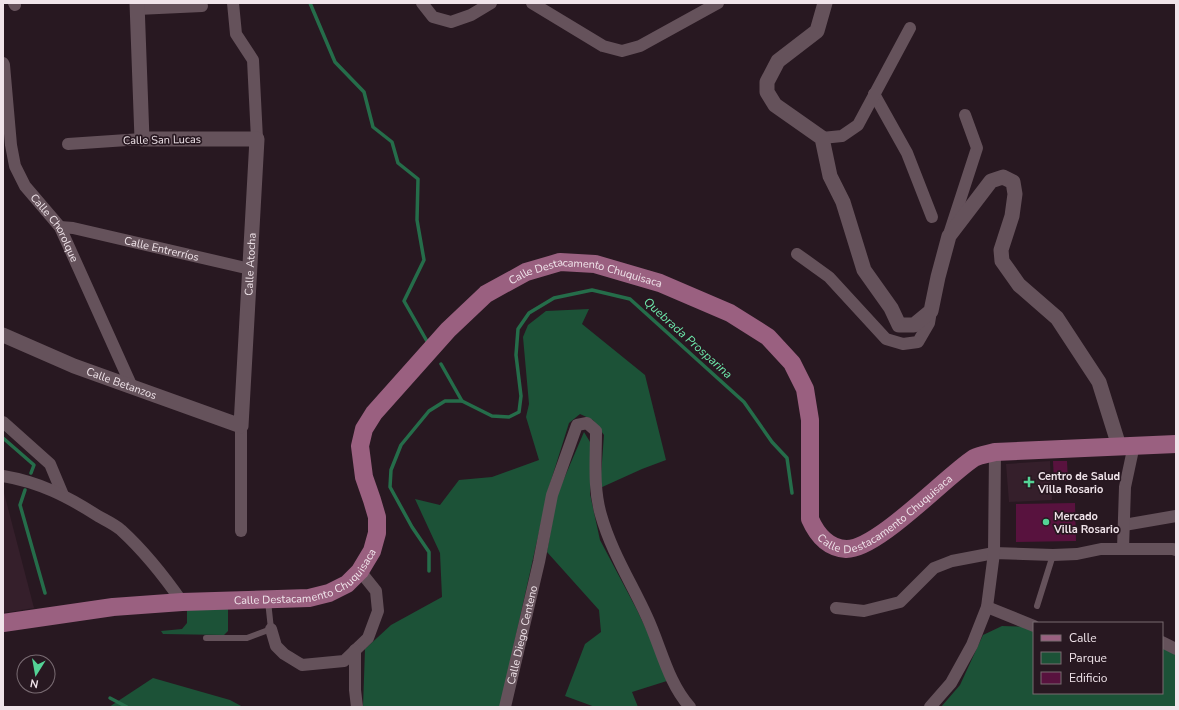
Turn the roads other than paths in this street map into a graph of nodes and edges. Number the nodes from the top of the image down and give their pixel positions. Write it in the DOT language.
graph roads {
  1 [pos="233,3"];
  2 [pos="422,3"];
  3 [pos="491,3"];
  4 [pos="532,3"];
  5 [pos="718,3"];
  6 [pos="825,3"];
  7 [pos="137,6"];
  8 [pos="202,6"];
  9 [pos="910,28"];
  10 [pos="3,63"];
  11 [pos="874,94"];
  12 [pos="965,115"];
  13 [pos="257,138"];
  14 [pos="822,138"];
  15 [pos="142,139"];
  16 [pos="68,144"];
  17 [pos="932,217"];
  18 [pos="60,227"];
  19 [pos="949,236"];
  20 [pos="798,254"];
  21 [pos="250,269"];
  22 [pos="931,311"];
  23 [pos="3,335"];
  24 [pos="132,387"];
  25 [pos="3,422"];
  26 [pos="241,426"];
  27 [pos="1176,444"];
  28 [pos="1126,445"];
  29 [pos="995,452"];
  30 [pos="3,476"];
  31 [pos="63,495"];
  32 [pos="1176,516"];
  33 [pos="1124,525"];
  34 [pos="241,531"];
  35 [pos="1123,549"];
  36 [pos="1176,550"];
  37 [pos="994,553"];
  38 [pos="1052,555"];
  39 [pos="360,570"];
  40 [pos="268,599"];
  41 [pos="182,602"];
  42 [pos="1037,606"];
  43 [pos="987,607"];
  44 [pos="836,608"];
  45 [pos="3,623"];
  46 [pos="1033,626"];
  47 [pos="271,629"];
  48 [pos="206,638"];
  49 [pos="1163,642"];
  50 [pos="1176,649"];
  51 [pos="355,650"];
  52 [pos="357,707"];
  53 [pos="505,707"];
  54 [pos="690,707"];
  55 [pos="930,707"];
  1 -- 13 [label="street, Calle Atocha"];
  2 -- 3 [label="street"];
  4 -- 5 [label="street"];
  6 -- 14 [label="street"];
  7 -- 8 [label="street"];
  7 -- 15 [label="street"];
  9 -- 11 [label="street"];
  10 -- 18 [label="street, Calle Chorolque"];
  11 -- 14 [label="street"];
  11 -- 17 [label="street"];
  12 -- 19 [label="street"];
  13 -- 15 [label="street, Calle San Lucas"];
  13 -- 21 [label="street, Calle Atocha"];
  14 -- 22 [label="street"];
  15 -- 16 [label="street, Calle San Lucas"];
  18 -- 21 [label="street, Calle Entrerríos"];
  18 -- 24 [label="street, Calle Chorolque"];
  19 -- 22 [label="street"];
  19 -- 28 [label="street"];
  20 -- 22 [label="street"];
  21 -- 26 [label="street, Calle Atocha"];
  23 -- 24 [label="street, Calle Betanzos"];
  24 -- 26 [label="street, Calle Betanzos"];
  25 -- 31 [label="street"];
  26 -- 34 [label="street, Calle Atocha"];
  27 -- 28 [label="main road, Calle Destacamento Chuquisaca"];
  28 -- 29 [label="main road, Calle Destacamento Chuquisaca"];
  28 -- 33 [label="street"];
  29 -- 37 [label="street"];
  29 -- 39 [label="main road, Calle Destacamento Chuquisaca"];
  30 -- 31 [label="street"];
  31 -- 41 [label="street"];
  32 -- 33 [label="street"];
  33 -- 35 [label="street"];
  35 -- 36 [label="street"];
  35 -- 38 [label="street"];
  37 -- 38 [label="street"];
  37 -- 43 [label="street"];
  37 -- 44 [label="street"];
  38 -- 42 [label="lane"];
  39 -- 40 [label="main road, Calle Destacamento Chuquisaca"];
  39 -- 51 [label="street"];
  40 -- 41 [label="main road, Calle Destacamento Chuquisaca"];
  40 -- 47 [label="lane"];
  41 -- 45 [label="main road, Calle Destacamento Chuquisaca"];
  43 -- 46 [label="street"];
  43 -- 55 [label="street"];
  47 -- 48 [label="lane"];
  47 -- 51 [label="street"];
  49 -- 50 [label="street"];
  51 -- 52 [label="street"];
  53 -- 54 [label="street, Calle Diego Centeno"];
}
